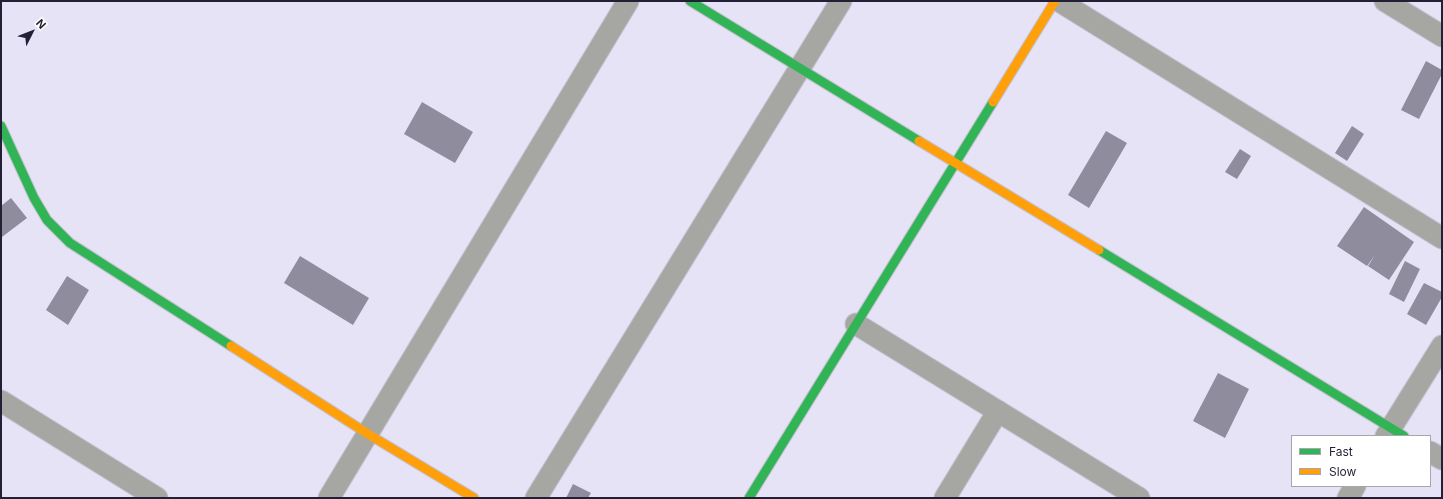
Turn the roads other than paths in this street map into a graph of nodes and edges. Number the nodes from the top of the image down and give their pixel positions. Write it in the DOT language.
graph roads {
  1 [pos="628,1"];
  2 [pos="690,1"];
  3 [pos="841,1"];
  4 [pos="1055,1"];
  5 [pos="1059,1"];
  6 [pos="1385,1"];
  7 [pos="1442,36"];
  8 [pos="800,68"];
  9 [pos="1,126"];
  10 [pos="955,163"];
  11 [pos="1442,238"];
  12 [pos="856,324"];
  13 [pos="1442,346"];
  14 [pos="1,401"];
  15 [pos="998,411"];
  16 [pos="1394,433"];
  17 [pos="368,434"];
  18 [pos="1431,453"];
  19 [pos="1442,459"];
  20 [pos="1354,487"];
  21 [pos="144,495"];
  22 [pos="329,498"];
  23 [pos="474,498"];
  24 [pos="536,498"];
  25 [pos="749,498"];
  26 [pos="945,498"];
  27 [pos="1139,498"];
  28 [pos="1348,498"];
  1 -- 17 [label="street"];
  2 -- 8 [label="street"];
  3 -- 8 [label="street"];
  4 -- 10 [label="street"];
  5 -- 11 [label="street"];
  6 -- 7 [label="street"];
  8 -- 10 [label="street"];
  8 -- 24 [label="street"];
  9 -- 17 [label="street"];
  10 -- 12 [label="street"];
  10 -- 16 [label="street"];
  12 -- 15 [label="street"];
  12 -- 25 [label="street"];
  13 -- 16 [label="street"];
  14 -- 21 [label="street"];
  15 -- 26 [label="street"];
  15 -- 27 [label="street"];
  17 -- 22 [label="street"];
  17 -- 23 [label="street"];
  18 -- 19 [label="street"];
  20 -- 28 [label="street"];
}
